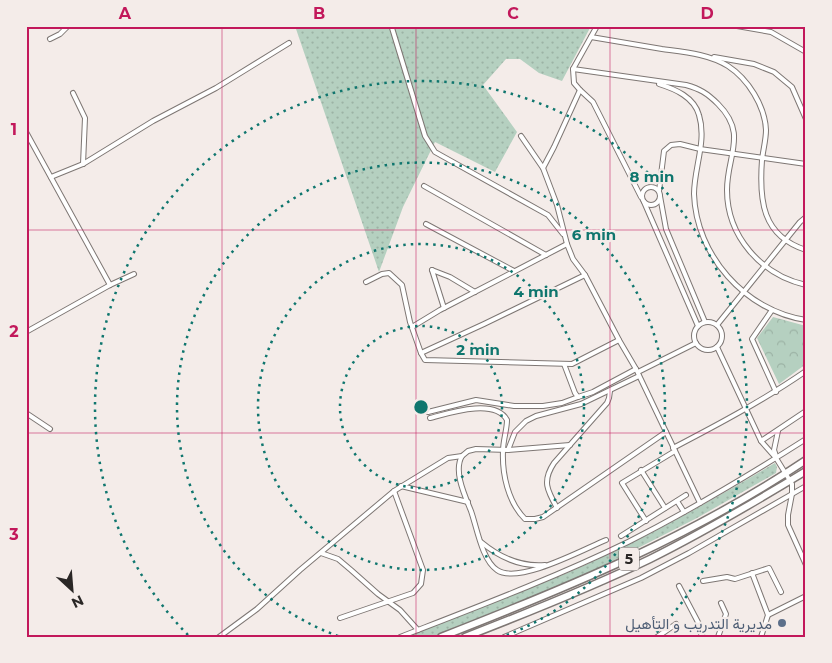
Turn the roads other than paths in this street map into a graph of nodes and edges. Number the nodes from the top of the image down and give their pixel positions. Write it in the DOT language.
graph roads {
  1 [pos="68,26"];
  2 [pos="597,26"];
  3 [pos="737,26"];
  4 [pos="392,28"];
  5 [pos="591,37"];
  6 [pos="50,39"];
  7 [pos="289,43"];
  8 [pos="806,52"];
  9 [pos="698,55"];
  10 [pos="573,69"];
  11 [pos="650,81"];
  12 [pos="580,90"];
  13 [pos="73,93"];
  14 [pos="806,119"];
  15 [pos="26,132"];
  16 [pos="521,136"];
  17 [pos="700,149"];
  18 [pos="733,154"];
  19 [pos="762,159"];
  20 [pos="83,164"];
  21 [pos="806,164"];
  22 [pos="542,168"];
  23 [pos="51,177"];
  24 [pos="424,186"];
  25 [pos="660,194"];
  26 [pos="641,197"];
  27 [pos="644,202"];
  28 [pos="806,217"];
  29 [pos="426,224"];
  30 [pos="564,234"];
  31 [pos="786,240"];
  32 [pos="567,244"];
  33 [pos="806,250"];
  34 [pos="547,255"];
  35 [pos="765,266"];
  36 [pos="514,272"];
  37 [pos="134,274"];
  38 [pos="585,275"];
  39 [pos="366,282"];
  40 [pos="110,285"];
  41 [pos="806,285"];
  42 [pos="475,292"];
  43 [pos="743,292"];
  44 [pos="444,308"];
  45 [pos="772,310"];
  46 [pos="806,320"];
  47 [pos="705,322"];
  48 [pos="718,325"];
  49 [pos="698,326"];
  50 [pos="412,327"];
  51 [pos="26,332"];
  52 [pos="619,340"];
  53 [pos="696,343"];
  54 [pos="717,347"];
  55 [pos="421,353"];
  56 [pos="564,364"];
  57 [pos="806,371"];
  58 [pos="638,372"];
  59 [pos="610,391"];
  60 [pos="776,392"];
  61 [pos="578,396"];
  62 [pos="747,409"];
  63 [pos="806,411"];
  64 [pos="428,412"];
  65 [pos="26,413"];
  66 [pos="430,418"];
  67 [pos="50,429"];
  68 [pos="778,431"];
  69 [pos="666,432"];
  70 [pos="806,439"];
  71 [pos="761,441"];
  72 [pos="570,445"];
  73 [pos="674,449"];
  74 [pos="505,450"];
  75 [pos="462,456"];
  76 [pos="776,458"];
  77 [pos="806,460"];
  78 [pos="641,470"];
  79 [pos="806,471"];
  80 [pos="786,474"];
  81 [pos="790,480"];
  82 [pos="401,486"];
  83 [pos="806,486"];
  84 [pos="394,491"];
  85 [pos="792,494"];
  86 [pos="686,495"];
  87 [pos="677,501"];
  88 [pos="468,502"];
  89 [pos="700,503"];
  90 [pos="557,508"];
  91 [pos="665,508"];
  92 [pos="684,512"];
  93 [pos="646,521"];
  94 [pos="621,536"];
  95 [pos="606,540"];
  96 [pos="481,542"];
  97 [pos="321,553"];
  98 [pos="552,563"];
  99 [pos="806,565"];
  100 [pos="752,574"];
  101 [pos="702,581"];
  102 [pos="679,586"];
  103 [pos="781,592"];
  104 [pos="806,596"];
  105 [pos="390,602"];
  106 [pos="721,604"];
  107 [pos="768,615"];
  108 [pos="340,618"];
  109 [pos="676,624"];
  110 [pos="418,630"];
  111 [pos="219,637"];
  112 [pos="400,637"];
  113 [pos="442,637"];
  114 [pos="465,637"];
  115 [pos="504,637"];
  116 [pos="657,637"];
  117 [pos="703,637"];
  118 [pos="718,637"];
  119 [pos="761,637"];
  1 -- 6 [label="street"];
  2 -- 5 [label="street"];
  3 -- 8 [label="street"];
  4 -- 30 [label="street"];
  5 -- 9 [label="street"];
  5 -- 10 [label="street"];
  7 -- 20 [label="street"];
  9 -- 14 [label="street"];
  9 -- 19 [label="street"];
  10 -- 11 [label="street"];
  10 -- 12 [label="street"];
  11 -- 17 [label="street"];
  11 -- 18 [label="street"];
  12 -- 22 [label="street"];
  12 -- 26 [label="street"];
  13 -- 20 [label="street"];
  15 -- 23 [label="street"];
  16 -- 22 [label="street"];
  17 -- 18 [label="street"];
  17 -- 25 [label="street"];
  17 -- 43 [label="street"];
  18 -- 19 [label="street"];
  18 -- 35 [label="street"];
  19 -- 21 [label="street"];
  19 -- 31 [label="street"];
  20 -- 23 [label="street"];
  22 -- 30 [label="street"];
  23 -- 40 [label="street"];
  24 -- 34 [label="street"];
  25 -- 26 [label="street"];
  25 -- 27 [label="street"];
  25 -- 47 [label="street"];
  26 -- 27 [label="street"];
  27 -- 49 [label="street"];
  28 -- 31 [label="street"];
  29 -- 36 [label="street"];
  30 -- 32 [label="street"];
  31 -- 33 [label="street"];
  31 -- 35 [label="street"];
  32 -- 34 [label="street"];
  32 -- 38 [label="street"];
  34 -- 36 [label="street"];
  35 -- 41 [label="street"];
  35 -- 43 [label="street"];
  36 -- 42 [label="street"];
  37 -- 40 [label="street"];
  38 -- 52 [label="street"];
  38 -- 55 [label="street"];
  39 -- 50 [label="street"];
  40 -- 51 [label="street"];
  42 -- 44 [label="street"];
  42 -- 44 [label="street"];
  43 -- 45 [label="street"];
  43 -- 48 [label="street"];
  44 -- 50 [label="street"];
  45 -- 46 [label="street"];
  45 -- 60 [label="street"];
  47 -- 48 [label="street"];
  47 -- 49 [label="street"];
  48 -- 54 [label="street"];
  49 -- 53 [label="street"];
  50 -- 55 [label="street"];
  52 -- 56 [label="street"];
  52 -- 58 [label="street"];
  53 -- 54 [label="street"];
  53 -- 58 [label="street"];
  54 -- 62 [label="street"];
  55 -- 56 [label="street"];
  56 -- 61 [label="street"];
  57 -- 60 [label="street"];
  58 -- 59 [label="street"];
  58 -- 61 [label="street"];
  58 -- 69 [label="street"];
  59 -- 72 [label="street"];
  59 -- 74 [label="street"];
  60 -- 62 [label="street"];
  61 -- 64 [label="street"];
  62 -- 71 [label="street"];
  62 -- 73 [label="street"];
  63 -- 68 [label="street"];
  65 -- 67 [label="street"];
  66 -- 74 [label="street"];
  68 -- 71 [label="street"];
  68 -- 76 [label="street"];
  69 -- 73 [label="street"];
  69 -- 90 [label="street"];
  70 -- 76 [label="street"];
  71 -- 76 [label="street"];
  72 -- 74 [label="street"];
  72 -- 90 [label="street"];
  73 -- 78 [label="street"];
  73 -- 89 [label="street"];
  74 -- 75 [label="street"];
  74 -- 90 [label="street"];
  75 -- 82 [label="street"];
  75 -- 88 [label="street"];
  76 -- 80 [label="street"];
  76 -- 89 [label="street"];
  77 -- 80 [label="highway, 5"];
  78 -- 91 [label="street"];
  78 -- 93 [label="street"];
  79 -- 81 [label="highway, 5"];
  80 -- 81 [label="street"];
  80 -- 113 [label="highway, 5"];
  81 -- 85 [label="street"];
  81 -- 114 [label="highway, 5"];
  82 -- 84 [label="street"];
  82 -- 88 [label="street"];
  83 -- 85 [label="street"];
  84 -- 97 [label="street"];
  84 -- 105 [label="street"];
  85 -- 99 [label="street"];
  85 -- 115 [label="street"];
  86 -- 87 [label="street"];
  87 -- 91 [label="street"];
  87 -- 92 [label="street"];
  88 -- 96 [label="street"];
  89 -- 92 [label="street"];
  91 -- 93 [label="street"];
  92 -- 110 [label="street"];
  93 -- 94 [label="street"];
  95 -- 98 [label="street"];
  96 -- 98 [label="street"];
  96 -- 98 [label="street"];
  97 -- 105 [label="street"];
  97 -- 111 [label="street"];
  100 -- 101 [label="street"];
  100 -- 103 [label="street"];
  100 -- 107 [label="street"];
  102 -- 117 [label="street"];
  104 -- 107 [label="street"];
  105 -- 108 [label="street"];
  105 -- 110 [label="street"];
  106 -- 118 [label="street"];
  107 -- 119 [label="street"];
  109 -- 116 [label="street"];
  110 -- 112 [label="street"];
}
